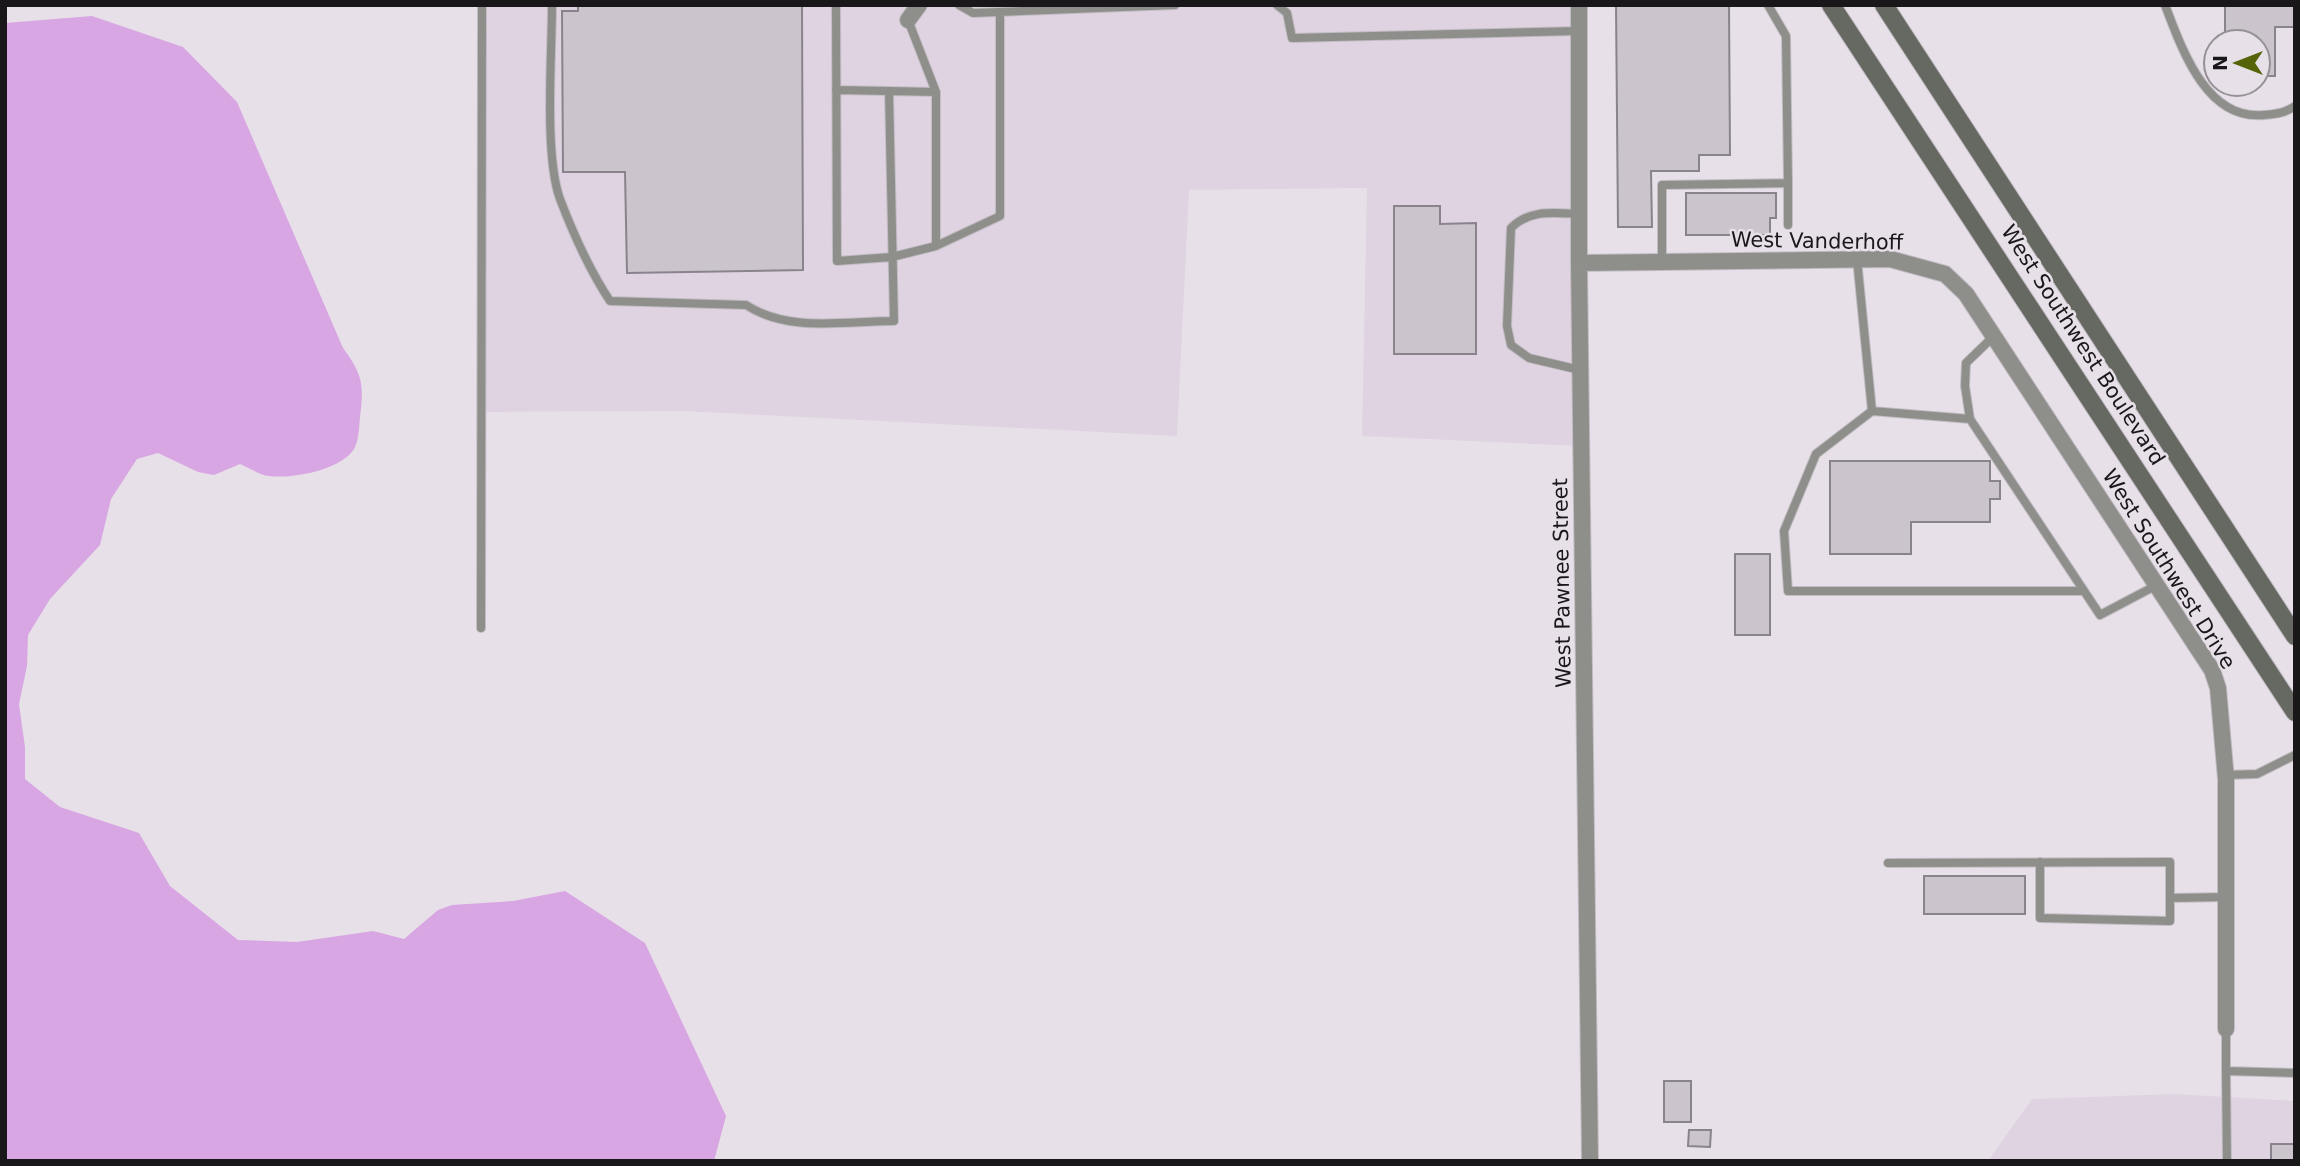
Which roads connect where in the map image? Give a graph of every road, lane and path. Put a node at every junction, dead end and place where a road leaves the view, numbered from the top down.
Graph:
1 (482, 5) edge
2 (552, 5) edge
3 (836, 5) edge
4 (919, 5) edge
5 (960, 5) edge
6 (1175, 5) edge
7 (1277, 5) edge
8 (1579, 5) edge
9 (1768, 5) edge
10 (1831, 5) edge
11 (1884, 5) edge
12 (2165, 5) edge
13 (1021, 9) edge
14 (1000, 13) junction
15 (908, 20) joint
16 (1579, 31) junction
17 (836, 90) junction
18 (890, 91) junction
19 (936, 92) junction
20 (2295, 106) edge
21 (1788, 183) junction
22 (1579, 214) junction
23 (1788, 225) dead end
24 (936, 246) junction
25 (892, 257) junction
26 (1857, 259) junction
27 (1662, 262) junction
28 (1579, 263) junction
29 (1995, 335) junction
30 (1580, 370) junction
31 (2034, 395) joint
32 (1872, 411) junction
33 (1970, 419) junction
34 (2157, 584) junction
35 (2084, 591) junction
36 (481, 628) dead end
37 (2295, 636) edge
38 (2295, 712) edge
39 (2295, 755) edge
40 (2225, 777) junction
41 (2040, 862) junction
42 (1888, 863) dead end
43 (2227, 897) junction
44 (2170, 898) junction
45 (2226, 1029) joint
46 (2226, 1071) junction
47 (2295, 1073) edge
48 (1590, 1161) edge
49 (2227, 1161) edge

1 - 36 lane
2 - 25 lane
3 - 17 lane
4 - 15 street
5 - 14 lane
6 - 13 lane
7 - 16 lane
8 - 16 street, West Pawnee Street
9 - 21 lane
10 - 38 main road, West Southwest Boulevard
11 - 37 main road, West Southwest Boulevard
12 - 20 lane
13 - 14 lane
14 - 24 lane
15 - 19 lane
16 - 22 street, West Pawnee Street
17 - 18 lane
17 - 25 lane
18 - 19 lane
18 - 25 lane
19 - 24 lane
21 - 23 lane
21 - 27 lane
22 - 28 street, West Pawnee Street
22 - 30 lane
24 - 25 lane
26 - 27 street, West Vanderhoff
26 - 29 street, West Vanderhoff
26 - 32 lane
27 - 28 street, West Vanderhoff
28 - 30 street, West Pawnee Street
29 - 31 street, West Vanderhoff
29 - 33 lane
30 - 48 street, West Pawnee Street
31 - 34 street, West Southwest Drive
32 - 33 lane
32 - 35 lane
33 - 35 lane
34 - 35 lane
34 - 40 street, West Southwest Drive
39 - 40 lane
40 - 43 street, West Southwest Drive
41 - 42 lane
41 - 44 lane
41 - 44 lane
43 - 44 lane
43 - 45 street, West Southwest Drive
45 - 46 lane
46 - 47 lane
46 - 49 lane

